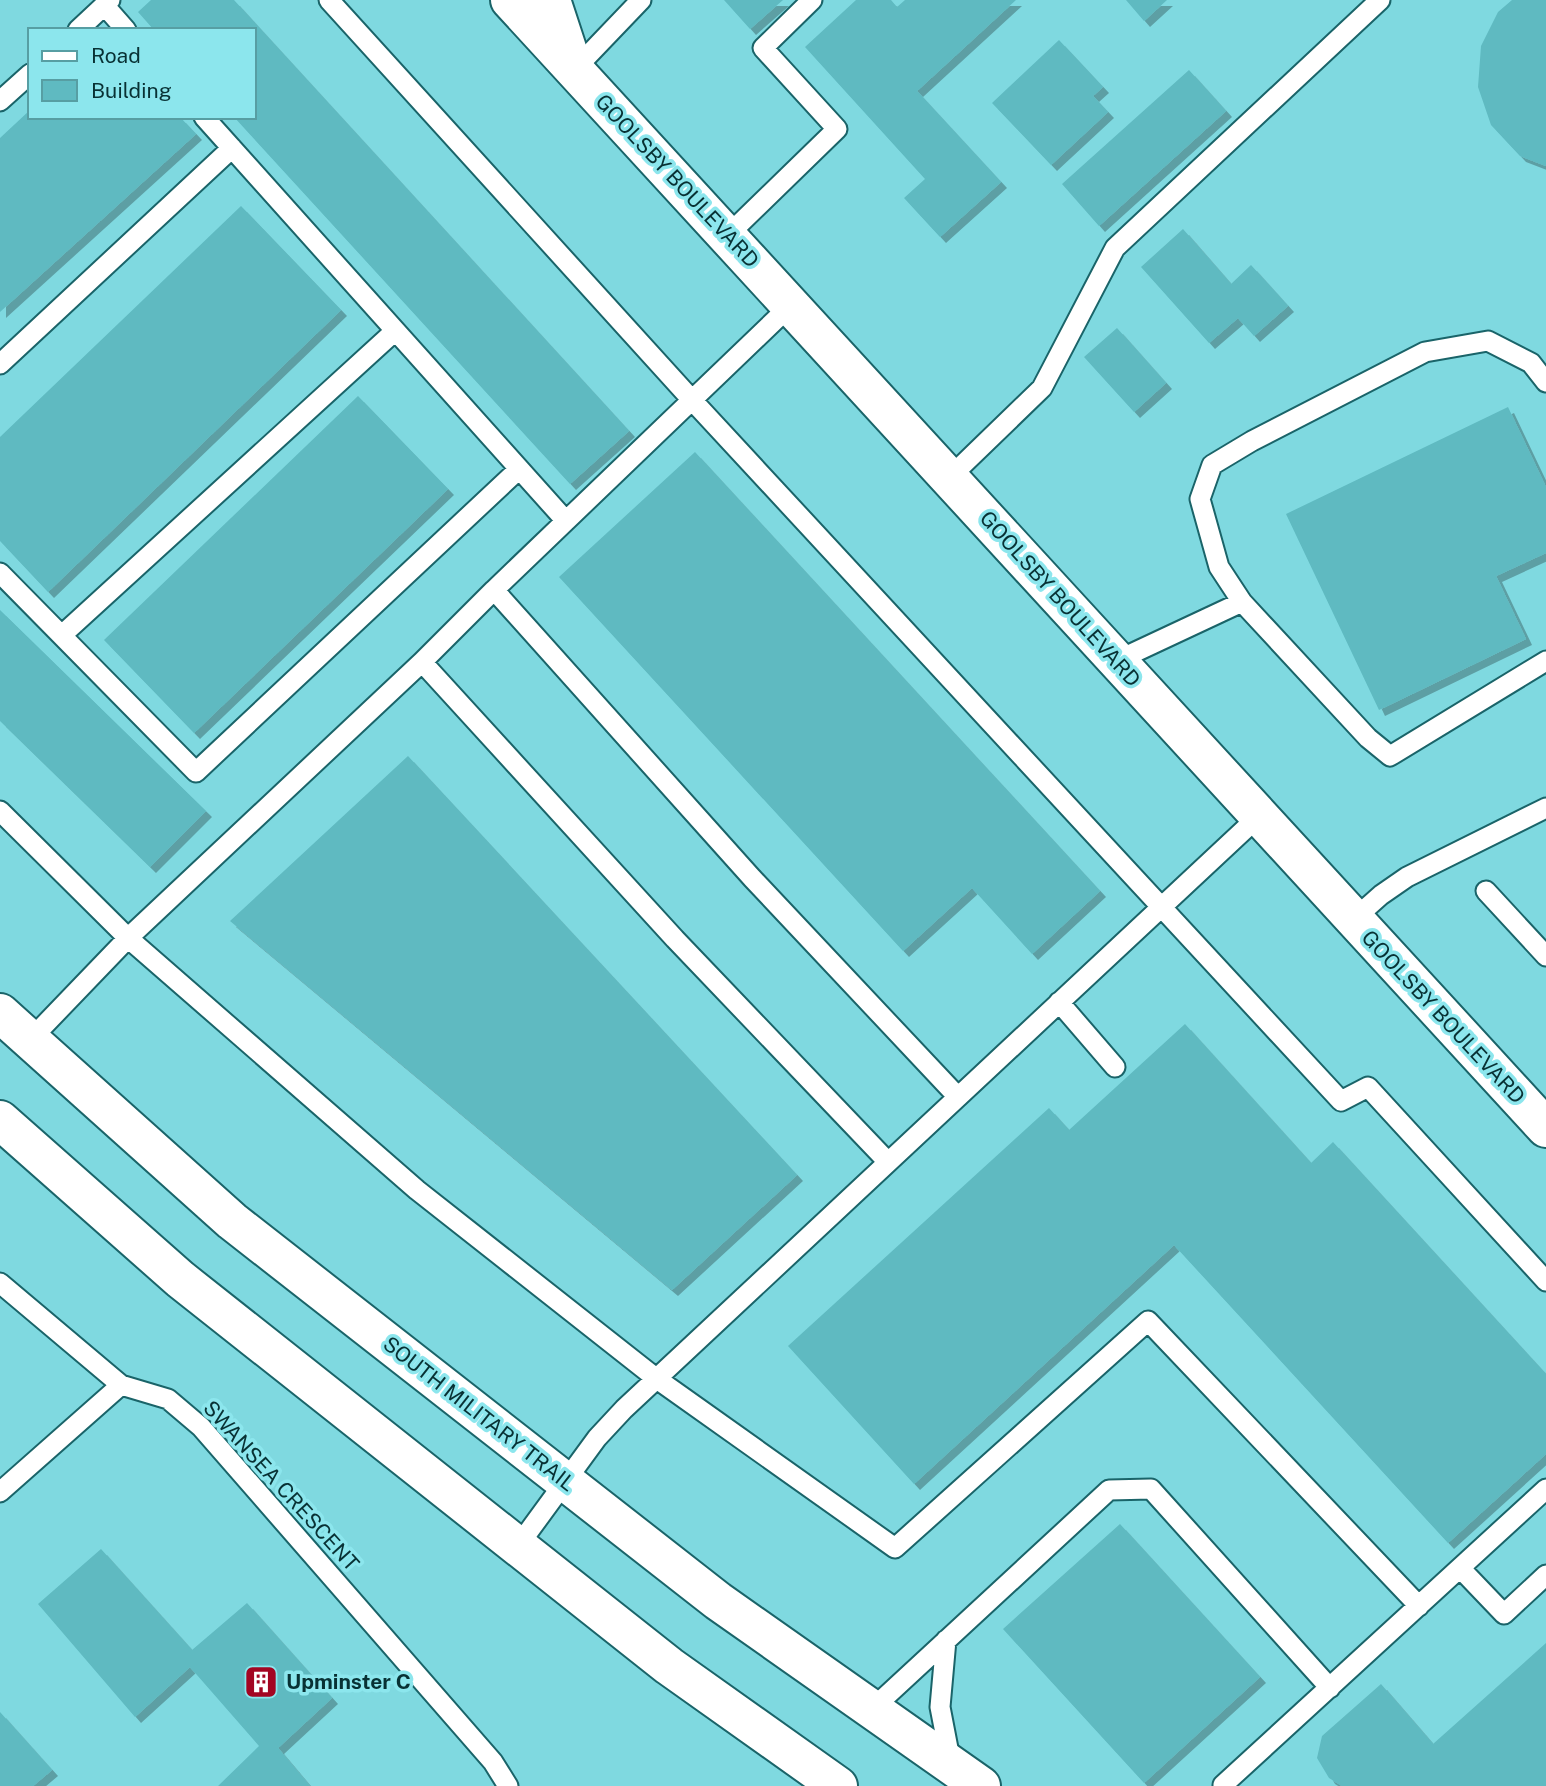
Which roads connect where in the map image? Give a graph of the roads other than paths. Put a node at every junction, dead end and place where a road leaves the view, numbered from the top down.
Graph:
1 (329, 0) edge
2 (510, 0) edge
3 (551, 0) edge
4 (641, 0) edge
5 (812, 0) edge
6 (1380, 0) edge
7 (107, 3) edge
8 (80, 28) edge
9 (125, 28) edge
10 (574, 70) junction
11 (28, 76) edge
12 (0, 102) edge
13 (206, 119) edge
14 (232, 148) junction
15 (728, 235) junction
16 (792, 304) junction
17 (395, 331) junction
18 (0, 364) edge
19 (1546, 382) edge
20 (692, 400) junction
21 (519, 469) junction
22 (950, 477) junction
23 (566, 521) junction
24 (0, 573) edge
25 (494, 590) junction
26 (1242, 602) junction
27 (62, 635) junction
28 (1116, 661) junction
29 (1546, 661) edge
30 (422, 662) junction
31 (1546, 808) edge
32 (0, 811) edge
33 (1259, 816) junction
34 (1486, 891) dead end
35 (1160, 907) junction
36 (1354, 919) junction
37 (128, 938) junction
38 (1546, 956) edge
39 (1059, 1002) junction
40 (0, 1013) edge
41 (30, 1040) junction
42 (1115, 1067) dead end
43 (958, 1097) junction
44 (0, 1120) edge
45 (1546, 1128) edge
46 (888, 1162) junction
47 (1546, 1281) edge
48 (0, 1283) edge
49 (657, 1379) junction
50 (121, 1385) junction
51 (565, 1482) junction
52 (1546, 1489) edge
53 (0, 1492) edge
54 (518, 1546) junction
55 (1460, 1568) junction
56 (1546, 1575) edge
57 (1419, 1606) junction
58 (946, 1640) junction
59 (1330, 1688) junction
60 (871, 1710) junction
61 (966, 1776) edge
62 (508, 1786) edge
63 (838, 1786) edge
64 (1224, 1786) edge

1 - 20 lane
2 - 10 street, GOOLSBY BOULEVARD
3 - 10 street, GOOLSBY BOULEVARD
4 - 10 lane
5 - 15 lane
6 - 22 lane
7 - 8 lane
7 - 9 lane
10 - 15 street, GOOLSBY BOULEVARD
11 - 12 lane
13 - 14 lane
14 - 17 lane
14 - 18 lane
15 - 16 street, GOOLSBY BOULEVARD
16 - 20 lane
16 - 22 street, GOOLSBY BOULEVARD
17 - 21 lane
17 - 27 lane
19 - 26 lane
20 - 23 lane
20 - 35 lane
21 - 23 lane
21 - 27 lane
22 - 28 street, GOOLSBY BOULEVARD
23 - 25 lane
24 - 27 lane
25 - 30 lane
25 - 43 lane
26 - 28 lane
26 - 29 lane
28 - 33 street, GOOLSBY BOULEVARD
30 - 37 lane
30 - 46 lane
31 - 36 lane
32 - 37 lane
33 - 35 lane
33 - 36 street, GOOLSBY BOULEVARD
34 - 38 lane
35 - 39 lane
35 - 47 lane
36 - 45 street, GOOLSBY BOULEVARD
37 - 41 lane
37 - 49 lane
39 - 42 lane
39 - 43 lane
40 - 41 street, SOUTH MILITARY TRAIL
41 - 51 street, SOUTH MILITARY TRAIL
43 - 46 lane
44 - 54 street
46 - 49 lane
48 - 50 lane, SWANSEA CRESCENT
49 - 51 lane
49 - 57 lane
50 - 53 lane
50 - 62 lane, SWANSEA CRESCENT
51 - 54 lane
51 - 60 street, SOUTH MILITARY TRAIL
52 - 55 lane
54 - 63 street
55 - 56 lane
55 - 57 lane
57 - 59 lane
58 - 59 lane
58 - 60 lane
58 - 61 lane
59 - 64 lane
60 - 61 street, SOUTH MILITARY TRAIL

